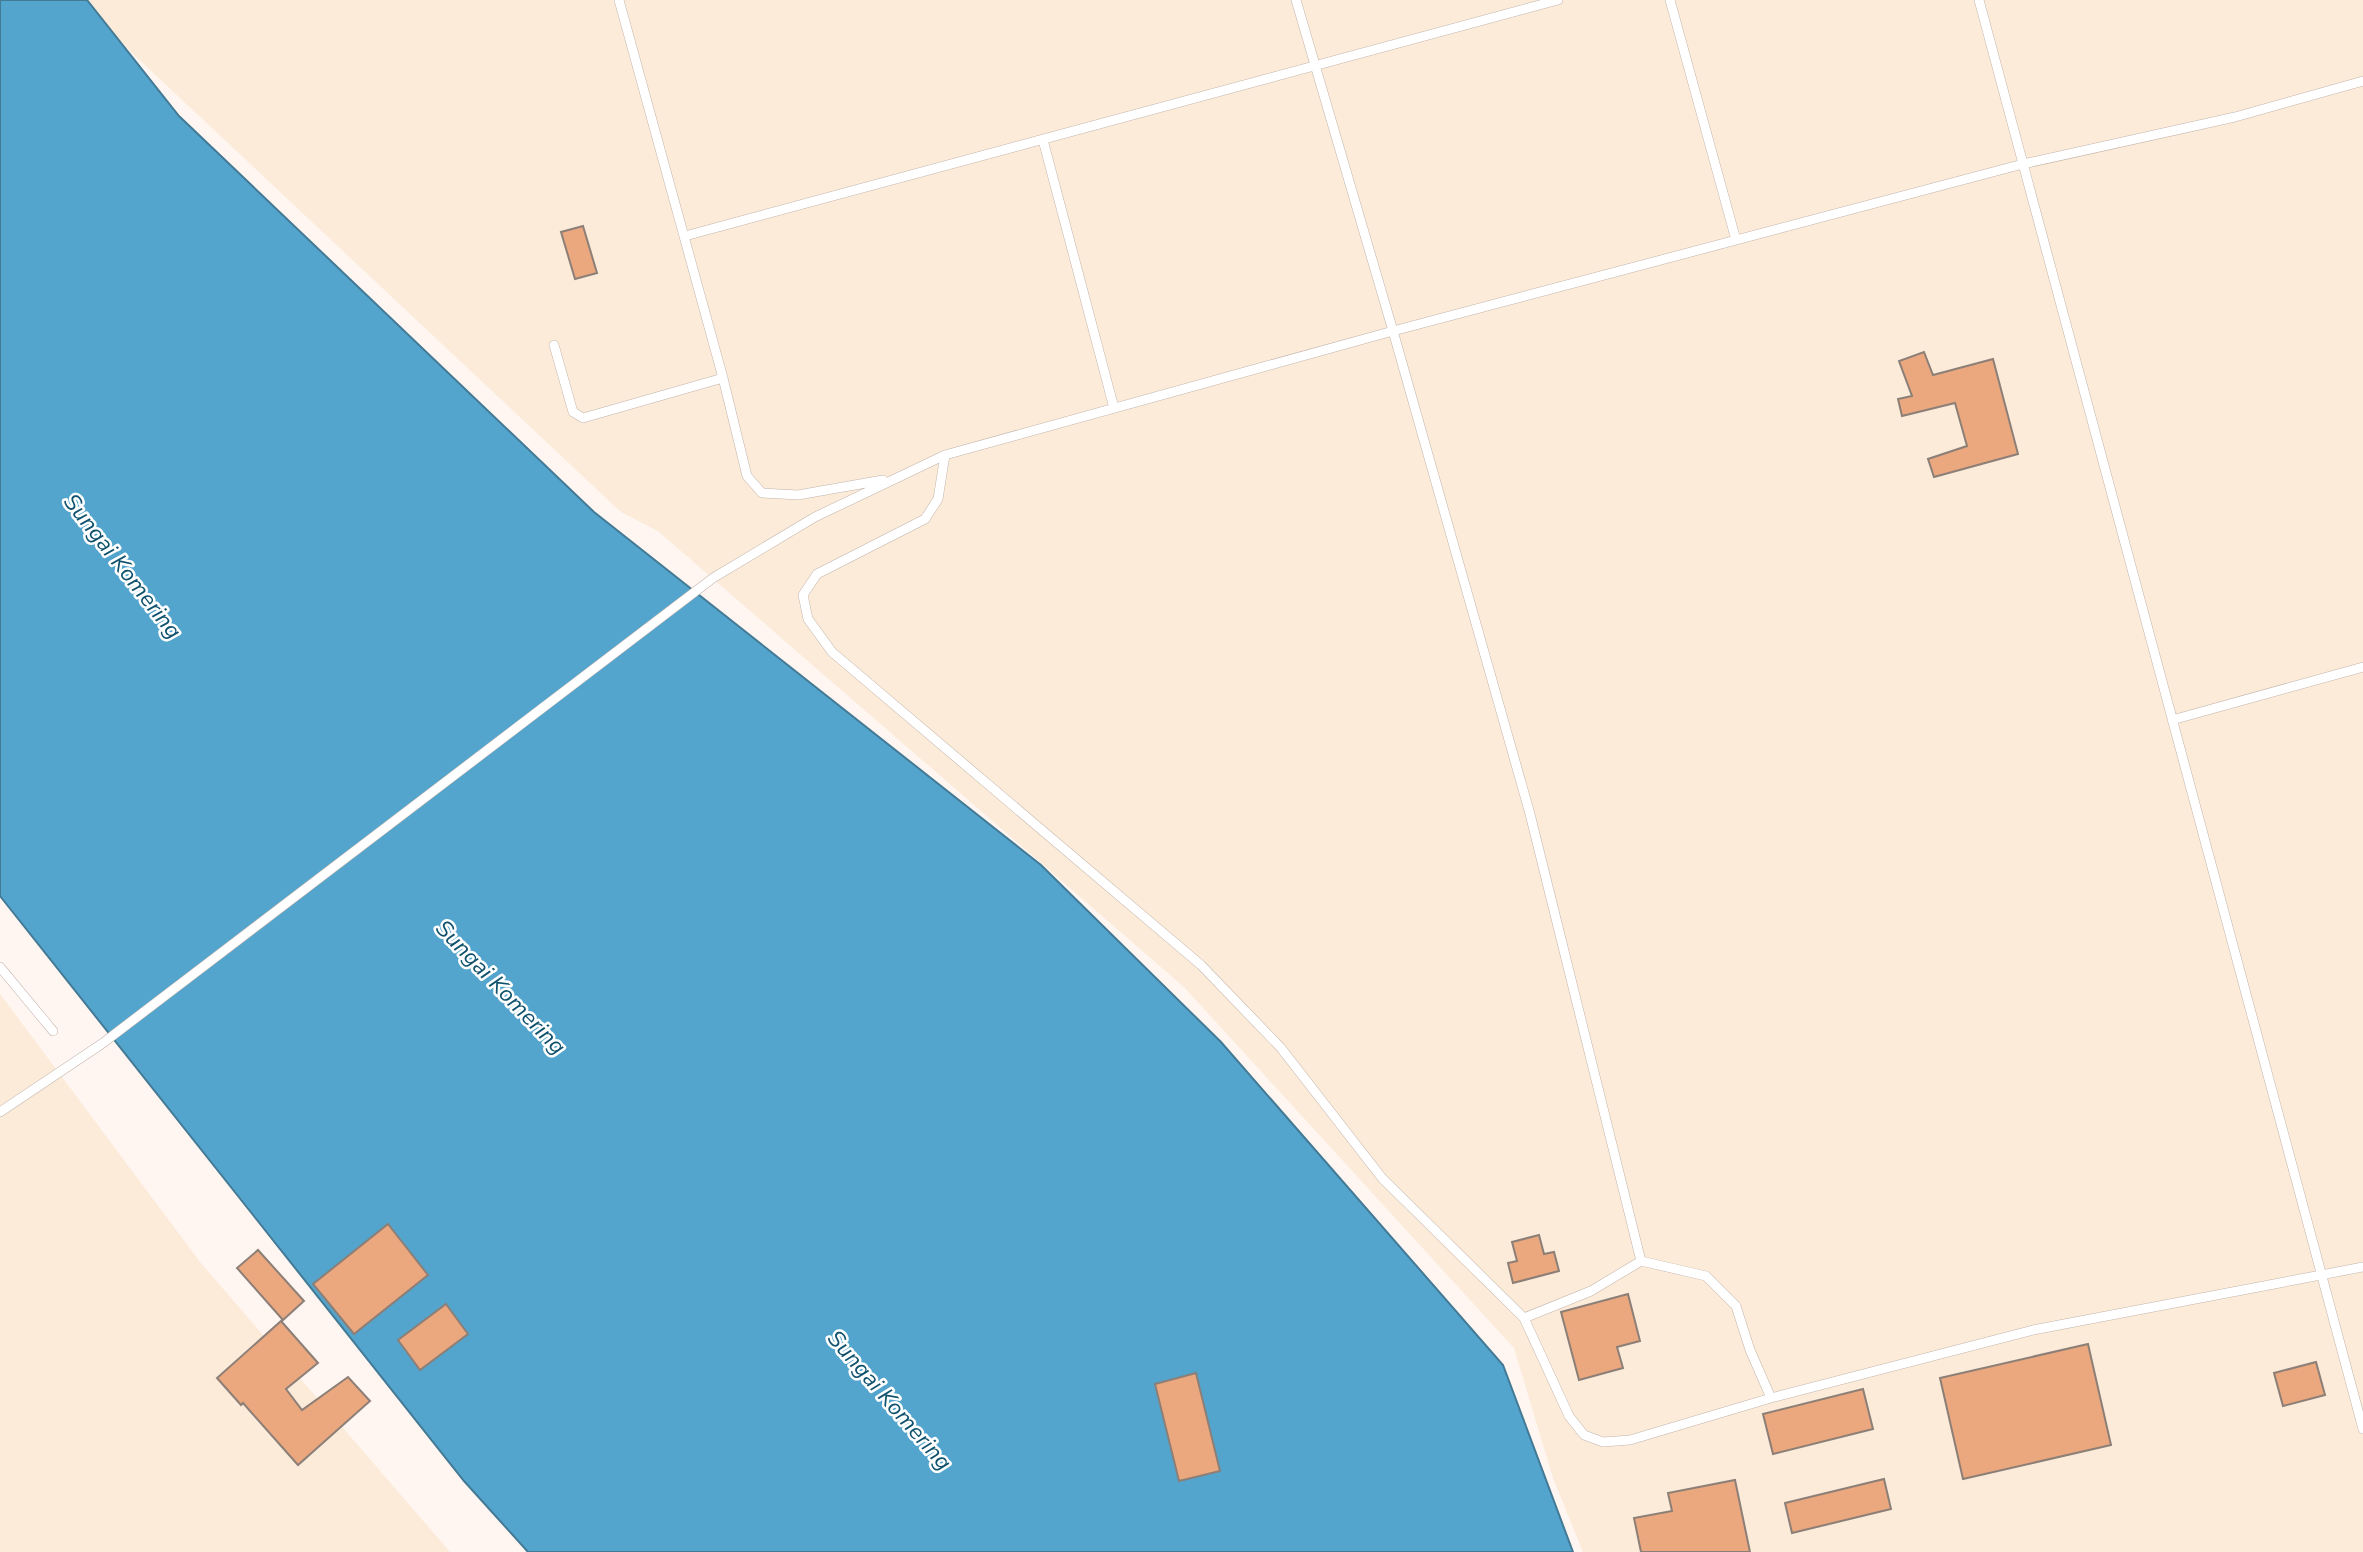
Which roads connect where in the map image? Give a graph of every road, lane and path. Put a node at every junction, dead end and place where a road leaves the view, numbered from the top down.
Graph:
1 (620, 0) edge
2 (1296, 0) edge
3 (1558, 0) edge
4 (1670, 0) edge
5 (1979, 0) edge
6 (1314, 66) junction
7 (2363, 81) edge
8 (1043, 140) junction
9 (2022, 164) junction
10 (685, 236) junction
11 (1736, 240) junction
12 (1393, 331) junction
13 (554, 345) dead end
14 (723, 378) junction
15 (1114, 408) junction
16 (945, 455) junction
17 (895, 478) junction
18 (2363, 667) edge
19 (2172, 720) junction
20 (0, 967) edge
21 (53, 1031) dead end
22 (0, 1112) edge
23 (1641, 1261) junction
24 (2363, 1267) edge
25 (2322, 1275) junction
26 (1524, 1318) junction
27 (1771, 1398) junction
28 (2363, 1429) edge

1 - 10 lane
2 - 6 lane
3 - 6 lane
4 - 11 lane
5 - 9 lane
6 - 8 lane
6 - 12 lane
7 - 9 lane
8 - 10 lane
8 - 15 lane
9 - 11 lane
9 - 19 lane
10 - 14 lane
11 - 12 lane
12 - 15 lane
12 - 23 lane
13 - 14 lane
14 - 17 lane
15 - 16 lane
16 - 17 lane
16 - 26 lane
17 - 22 lane
18 - 19 lane
19 - 25 lane
20 - 21 lane
23 - 26 lane
23 - 27 lane
24 - 25 lane
25 - 27 lane
25 - 28 lane
26 - 27 lane

